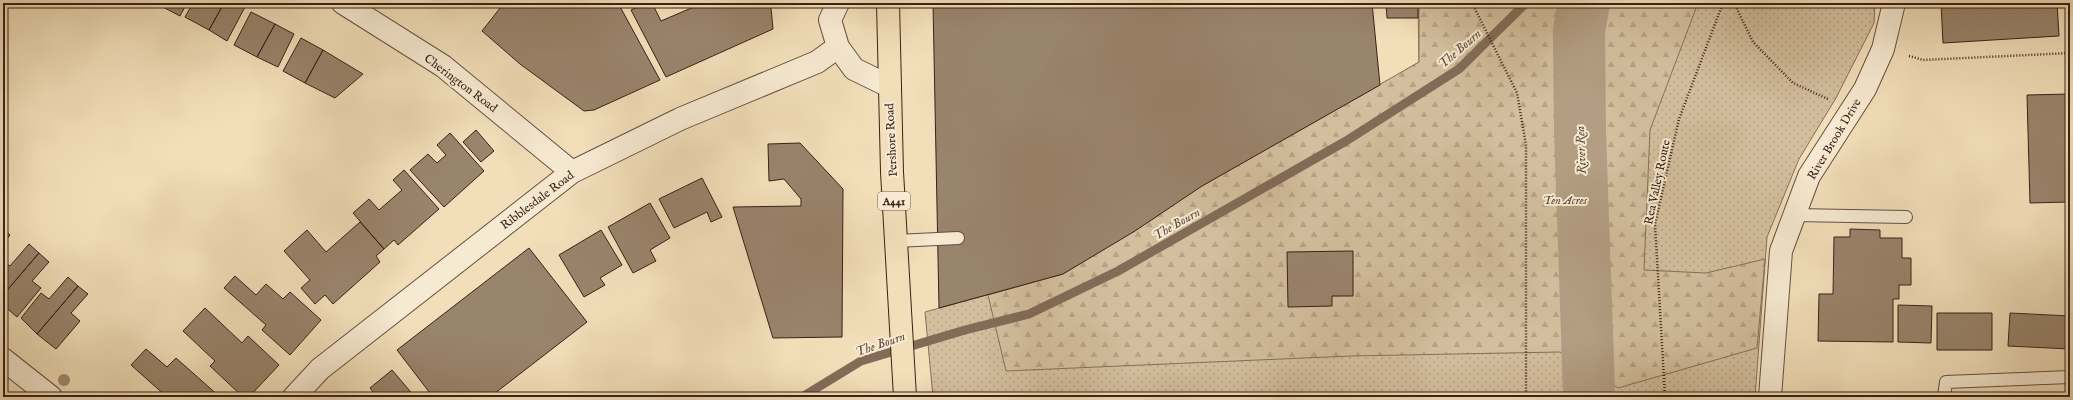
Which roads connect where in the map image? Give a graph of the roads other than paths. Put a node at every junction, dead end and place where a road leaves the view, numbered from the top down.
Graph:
1 (343, 3) edge
2 (888, 3) edge
3 (1894, 3) edge
4 (830, 9) edge
5 (838, 47) junction
6 (817, 62) junction
7 (854, 69) junction
8 (889, 86) junction
9 (572, 172) junction
10 (1795, 215) junction
11 (1906, 217) dead end
12 (958, 238) dead end
13 (896, 241) junction
14 (3, 359) edge
15 (2070, 377) edge
16 (51, 397) edge
17 (294, 397) edge
18 (905, 397) edge
19 (1770, 397) edge
20 (1944, 397) edge

1 - 9 street, Cherington Road
2 - 8 main road, Pershore Road / A441
3 - 10 street, River Brook Drive
4 - 5 street
5 - 6 street, Ribblesdale Road
5 - 7 street
6 - 7 street
6 - 9 street, Ribblesdale Road
7 - 8 street
8 - 13 main road, Pershore Road / A441
9 - 17 street, Ribblesdale Road
10 - 11 lane
10 - 19 street, River Brook Drive
12 - 13 lane
13 - 18 main road, Pershore Road / A441
14 - 16 street
15 - 20 lane

